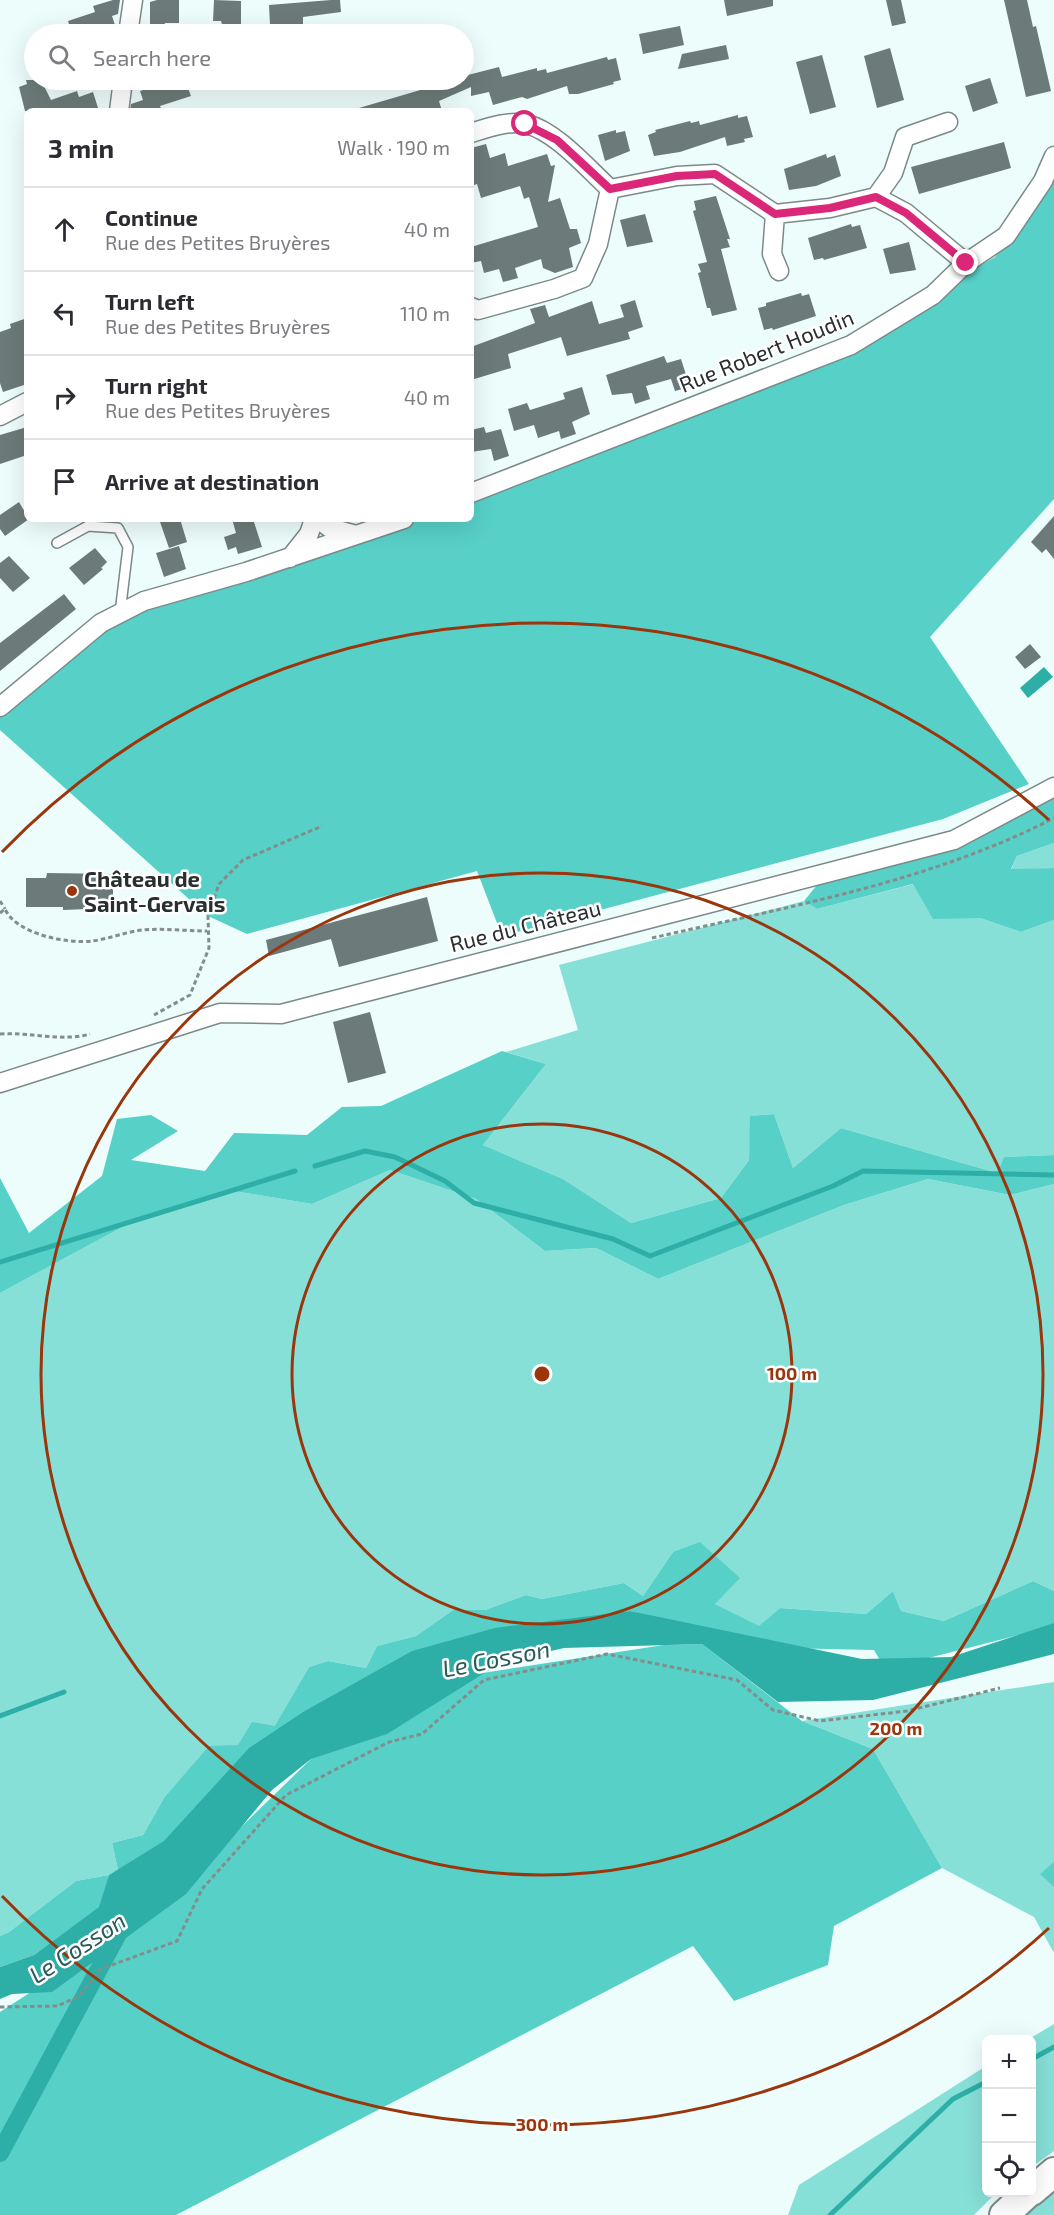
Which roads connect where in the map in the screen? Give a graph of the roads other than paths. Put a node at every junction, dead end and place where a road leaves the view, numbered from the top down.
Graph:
1 (133, 0) edge
2 (129, 24) edge
3 (122, 90) edge
4 (119, 108) edge
5 (948, 122) dead end
6 (474, 132) edge
7 (1054, 156) edge
8 (610, 189) junction
9 (876, 197) junction
10 (775, 214) junction
11 (966, 263) junction
12 (779, 271) dead end
13 (474, 308) edge
14 (24, 404) edge
15 (0, 416) edge
16 (474, 492) edge
17 (315, 522) edge
18 (321, 522) edge
19 (395, 522) edge
20 (356, 535) junction
21 (57, 543) dead end
22 (290, 558) junction
23 (120, 614) junction
24 (0, 707) edge
25 (1054, 787) edge
26 (0, 1083) edge
27 (1054, 2172) edge
28 (1036, 2187) edge
29 (1024, 2197) edge
30 (1004, 2215) edge

1 - 2 street
3 - 4 street
5 - 9 street
6 - 8 street
7 - 11 street, Rue Robert Houdin
8 - 10 street
8 - 13 street
9 - 10 street
9 - 11 street
10 - 12 street
11 - 16 street, Rue Robert Houdin
14 - 15 street
17 - 22 street
18 - 20 street
19 - 20 street
20 - 22 street
21 - 23 lane
22 - 23 street
23 - 24 street
25 - 26 street, Rue du Château
27 - 28 main road
29 - 30 main road

